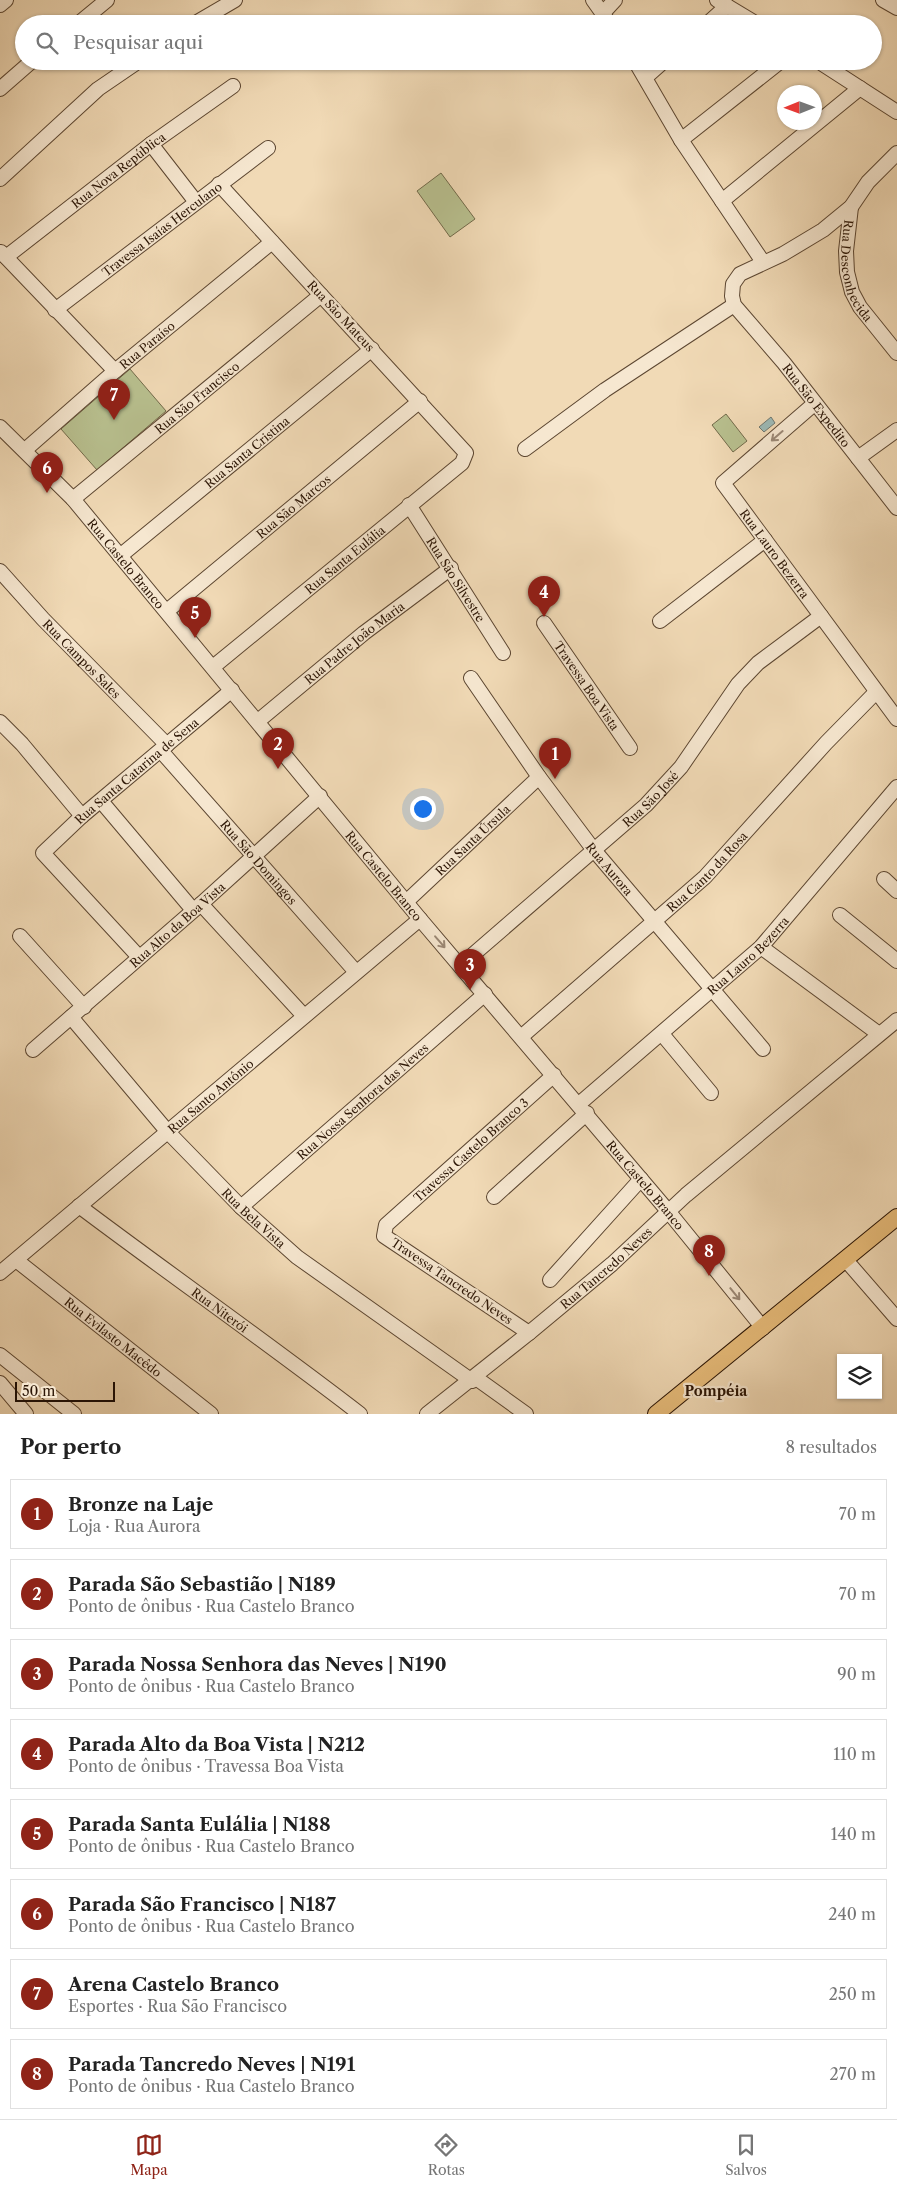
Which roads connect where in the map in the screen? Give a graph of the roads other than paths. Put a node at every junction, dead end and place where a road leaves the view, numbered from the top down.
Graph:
1 (6, 0) edge
2 (107, 0) edge
3 (235, 0) edge
4 (593, 0) edge
5 (615, 0) edge
6 (883, 0) edge
7 (722, 3) edge
8 (0, 6) edge
9 (897, 8) edge
10 (89, 15) edge
11 (209, 15) edge
12 (604, 15) edge
13 (608, 15) edge
14 (713, 15) edge
15 (742, 15) edge
16 (22, 70) edge
17 (126, 70) edge
18 (641, 70) edge
19 (654, 70) edge
20 (769, 70) edge
21 (832, 70) edge
22 (646, 78) junction
23 (233, 86) dead end
24 (860, 88) junction
25 (0, 89) edge
26 (897, 112) edge
27 (681, 140) junction
28 (151, 144) junction
29 (268, 148) dead end
30 (897, 153) edge
31 (0, 179) edge
32 (219, 184) junction
33 (722, 200) junction
34 (196, 202) junction
35 (852, 207) junction
36 (272, 242) junction
37 (3, 254) edge
38 (763, 262) junction
39 (321, 295) junction
40 (734, 305) junction
41 (56, 310) junction
42 (372, 349) junction
43 (897, 353) edge
44 (115, 371) junction
45 (420, 400) junction
46 (814, 404) junction
47 (0, 427) edge
48 (897, 430) edge
49 (463, 448) joint
50 (25, 450) junction
51 (525, 450) dead end
52 (858, 458) junction
53 (73, 499) junction
54 (409, 504) junction
55 (897, 508) edge
56 (765, 540) junction
57 (120, 556) junction
58 (452, 568) junction
59 (0, 571) edge
60 (167, 611) junction
61 (821, 616) junction
62 (660, 621) dead end
63 (544, 624) dead end
64 (503, 653) dead end
65 (213, 667) junction
66 (471, 678) dead end
67 (232, 690) junction
68 (876, 692) junction
69 (897, 719) edge
70 (258, 721) junction
71 (0, 722) edge
72 (164, 748) junction
73 (630, 748) dead end
74 (539, 777) junction
75 (897, 787) edge
76 (320, 796) junction
77 (101, 801) junction
78 (82, 816) junction
79 (593, 850) junction
80 (252, 856) junction
81 (884, 879) dead end
82 (897, 891) edge
83 (406, 902) junction
84 (197, 907) junction
85 (840, 916) dead end
86 (420, 919) junction
87 (654, 922) junction
88 (20, 936) dead end
89 (760, 948) junction
90 (139, 957) junction
91 (897, 961) edge
92 (461, 965) junction
93 (356, 972) junction
94 (712, 991) junction
95 (485, 994) junction
96 (84, 1006) junction
97 (304, 1016) junction
98 (71, 1017) junction
99 (897, 1020) edge
100 (662, 1034) junction
101 (879, 1034) junction
102 (521, 1037) junction
103 (33, 1050) dead end
104 (763, 1050) dead end
105 (554, 1075) junction
106 (711, 1093) dead end
107 (583, 1109) junction
108 (168, 1131) junction
109 (642, 1179) junction
110 (494, 1197) dead end
111 (79, 1206) junction
112 (241, 1207) junction
113 (668, 1211) junction
114 (897, 1217) edge
115 (386, 1225) joint
116 (845, 1259) junction
117 (16, 1260) junction
118 (0, 1273) edge
119 (550, 1280) dead end
120 (897, 1319) edge
121 (763, 1328) junction
122 (530, 1333) junction
123 (0, 1355) edge
124 (474, 1379) junction
125 (0, 1383) edge
126 (26, 1414) edge
127 (74, 1414) edge
128 (211, 1414) edge
129 (360, 1414) edge
130 (427, 1414) edge
131 (526, 1414) edge
132 (656, 1414) edge

1 - 8 street
2 - 10 street
3 - 11 street
4 - 12 street
5 - 13 street
6 - 9 street
7 - 14 street
7 - 15 street
16 - 25 street
17 - 31 street
18 - 22 street
19 - 22 street
20 - 27 street
21 - 24 street
22 - 27 street
23 - 28 street, Rua Nova República
24 - 26 street
24 - 33 street
27 - 33 street
28 - 34 street
28 - 37 street, Rua Nova República
29 - 32 street, Travessa Isaías Herculano
30 - 35 street
32 - 34 street, Travessa Isaías Herculano
32 - 36 street, Rua São Mateus
33 - 38 street
34 - 41 street, Travessa Isaías Herculano
35 - 38 street
35 - 43 street, Rua Desconhecida
36 - 39 street, Rua São Mateus
36 - 44 street, Rua Paraíso
37 - 41 street
38 - 40 street
39 - 42 street, Rua São Mateus
39 - 53 street, Rua São Francisco
40 - 46 street, Rua São Expedito
40 - 51 street
41 - 44 street
42 - 45 street, Rua São Mateus
42 - 57 street, Rua Santa Cristina
44 - 50 street, Rua Paraíso
45 - 49 street, Rua São Mateus
45 - 60 street, Rua São Marcos
46 - 52 street, Rua São Expedito
46 -> 56 street, Rua Lauro Bezerra
47 - 50 street, Rua Castelo Branco
48 - 52 street
49 - 54 street, Rua Santa Eulália
50 - 53 street, Rua Castelo Branco
52 - 55 street, Rua São Expedito
53 - 57 street, Rua Castelo Branco
54 - 58 street, Rua São Silvestre
54 - 65 street, Rua Santa Eulália
56 - 61 street, Rua Lauro Bezerra
56 - 62 street
57 - 60 street, Rua Castelo Branco
58 - 64 street, Rua São Silvestre
58 - 70 street, Rua Padre João Maria
59 - 72 street, Rua Campos Sales
60 - 65 street, Rua Castelo Branco
61 - 68 street, Rua Lauro Bezerra
61 - 79 street, Rua São José
63 - 73 street, Travessa Boa Vista
65 - 67 street, Rua Castelo Branco
66 - 74 street, Rua Aurora
67 - 70 street, Rua Castelo Branco
67 - 72 street, Rua Santa Catarina de Sena
68 - 69 street, Rua Lauro Bezerra
68 - 87 street, Rua Canto da Rosa
70 - 76 street, Rua Castelo Branco
71 - 78 street
72 - 77 street, Rua Santa Catarina de Sena
72 - 80 street, Rua São Domingos
74 - 79 street, Rua Aurora
74 - 83 street, Rua Santa Úrsula
75 - 89 street, Rua Lauro Bezerra
76 - 80 street, Rua Alto da Boa Vista
76 - 83 street, Rua Castelo Branco
77 - 78 street, Rua Santa Catarina de Sena
77 - 84 street
78 - 90 street, Rua Santa Catarina de Sena
79 - 87 street, Rua Aurora
79 - 92 street, Rua São José
80 - 84 street, Rua Alto da Boa Vista
80 - 93 street, Rua São Domingos
81 - 82 street
83 - 86 street, Rua Castelo Branco
84 - 90 street, Rua Alto da Boa Vista
84 - 97 street
85 - 91 street
86 -> 92 street, Rua Castelo Branco
86 - 93 street, Rua Santo Antônio
87 - 94 street, Rua Aurora
87 - 102 street, Rua Canto da Rosa
88 - 96 street
89 - 94 street, Rua Lauro Bezerra
89 - 101 street
90 - 96 street, Rua Alto da Boa Vista
92 - 95 street, Rua Castelo Branco
93 - 97 street, Rua Santo Antônio
94 - 100 street, Rua Lauro Bezerra
94 - 104 street, Rua Aurora
95 - 102 street, Rua Castelo Branco
95 - 112 street, Rua Nossa Senhora das Neves
96 - 98 street, Rua Alto da Boa Vista
97 - 108 street, Rua Santo Antônio
98 - 103 street, Rua Alto da Boa Vista
98 - 108 street, Rua Bela Vista
99 - 101 street, Rua Tancredo Neves
100 - 106 street
100 - 107 street, Rua Lauro Bezerra
101 - 113 street, Rua Tancredo Neves
102 - 105 street, Rua Castelo Branco
105 - 107 street, Rua Castelo Branco
105 - 115 street, Travessa Castelo Branco 3
107 - 109 street, Rua Castelo Branco
107 - 110 street, Rua Lauro Bezerra
108 - 111 street, Rua Santo Antônio
108 - 112 street, Rua Bela Vista
109 - 113 street, Rua Castelo Branco
109 - 119 street
111 - 117 street, Rua Santo Antônio
111 - 129 street, Rua Niterói
112 - 124 street, Rua Bela Vista
113 -> 121 street, Rua Castelo Branco
113 - 122 street, Rua Tancredo Neves
114 - 116 main road
115 - 122 street, Travessa Tancredo Neves
116 - 120 street
116 - 121 main road
117 - 118 street, Rua Santo Antônio
117 - 128 street, Rua Evilasto Macêdo
121 - 132 main road
122 - 124 street, Rua Tancredo Neves
123 - 127 street
124 - 130 street, Rua Tancredo Neves
124 - 131 street, Rua Bela Vista
125 - 126 street

